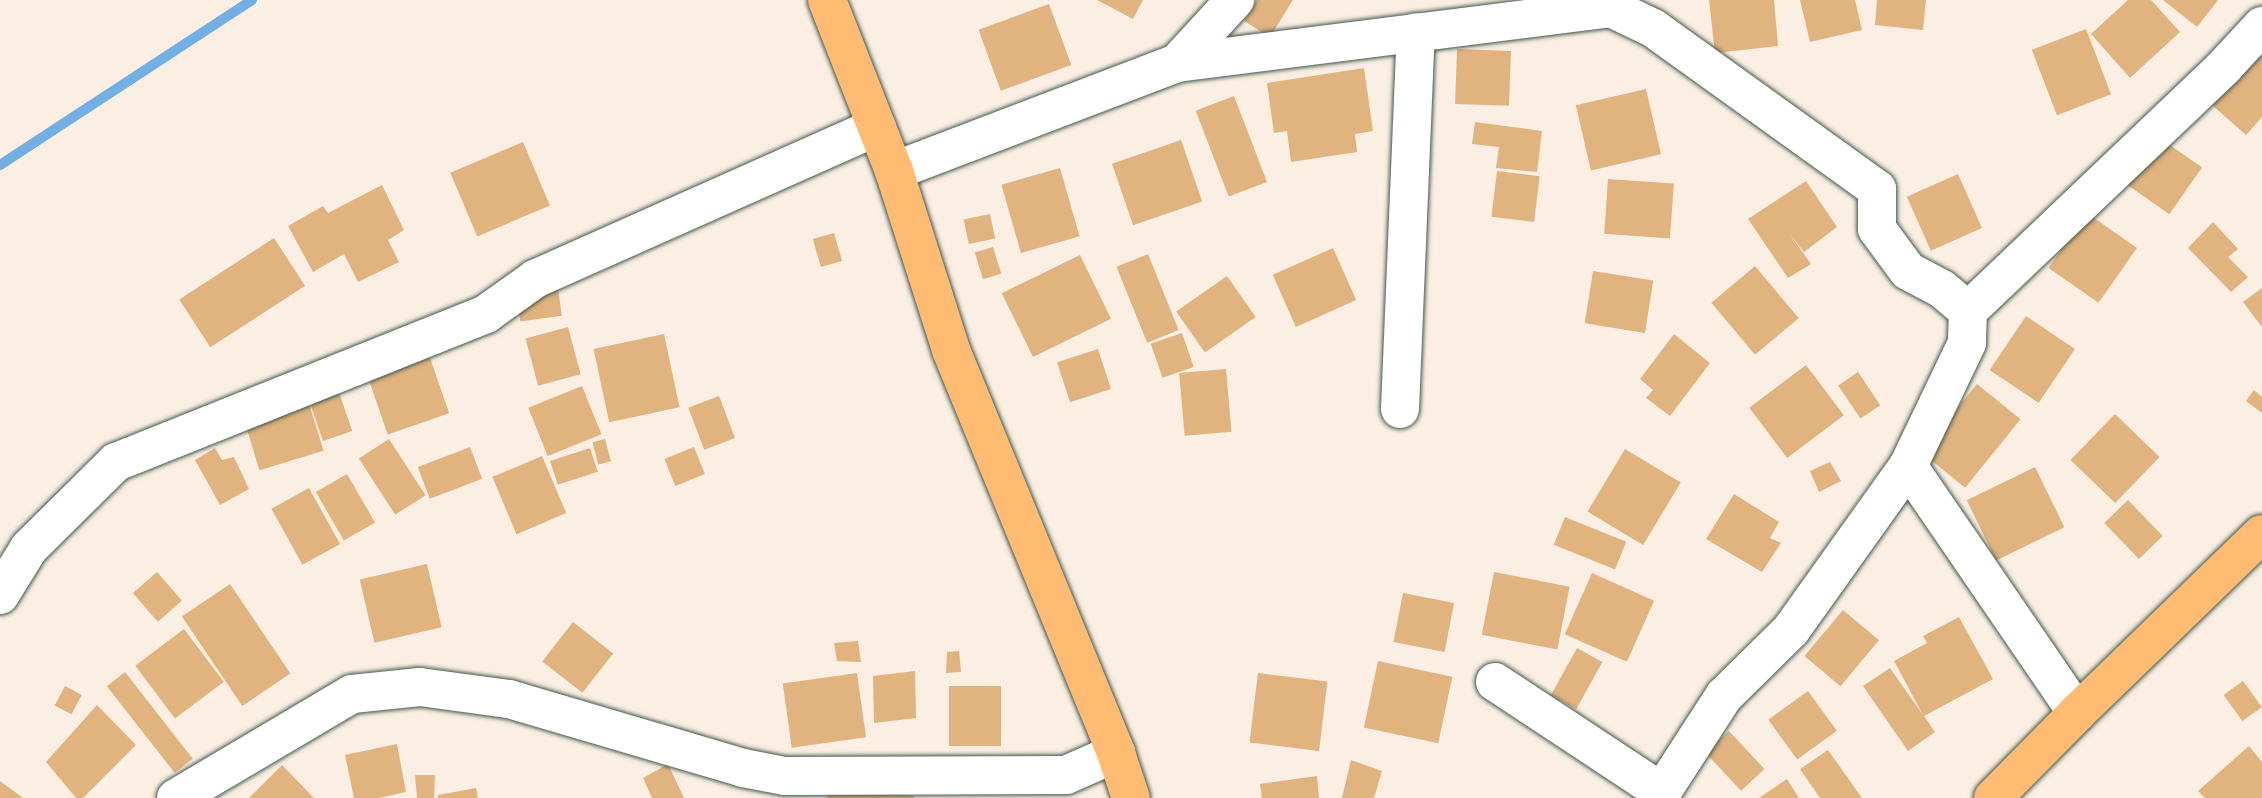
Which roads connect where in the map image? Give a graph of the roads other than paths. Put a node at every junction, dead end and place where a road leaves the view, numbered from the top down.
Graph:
1 (827, 0) edge
2 (1235, 0) edge
3 (1616, 3) edge
4 (2262, 26) edge
5 (1416, 32) junction
6 (1177, 63) junction
7 (877, 127) junction
8 (894, 171) junction
9 (1968, 311) junction
10 (1400, 409) dead end
11 (1908, 466) junction
12 (2262, 534) edge
13 (0, 595) edge
14 (1495, 682) dead end
15 (2077, 713) junction
16 (1116, 753) junction
17 (1660, 795) edge
18 (176, 798) edge
19 (1131, 798) edge
20 (1993, 798) edge

1 - 7 main road
2 - 6 street
3 - 5 street
3 - 9 street
4 - 9 street
5 - 6 street
5 - 10 street
6 - 8 street
7 - 8 main road
7 - 13 street
8 - 16 main road
9 - 11 street
11 - 15 street
11 - 17 street
12 - 15 main road
14 - 17 street
15 - 20 main road
16 - 18 street
16 - 19 main road

